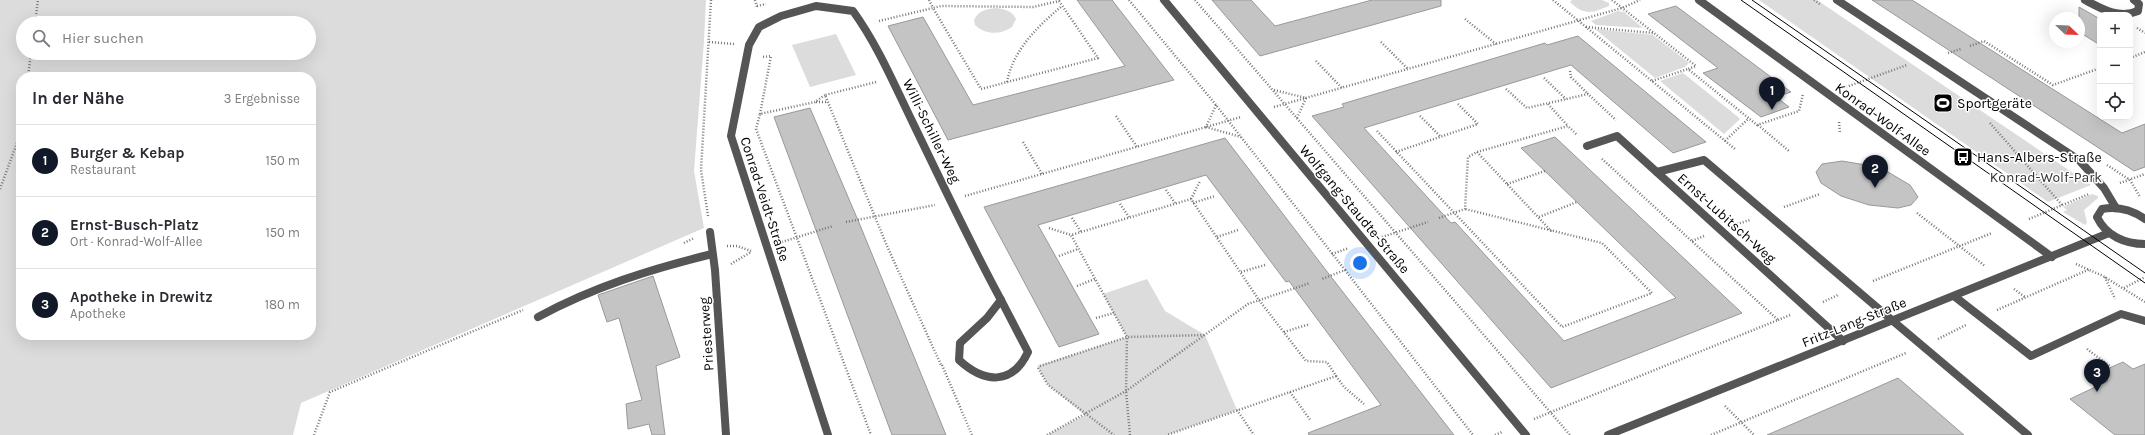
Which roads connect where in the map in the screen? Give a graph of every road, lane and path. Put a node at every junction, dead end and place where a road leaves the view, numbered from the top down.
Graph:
1 (38, 0) edge
2 (711, 0) edge
3 (929, 0) edge
4 (1064, 0) edge
5 (1129, 0) edge
6 (1164, 0) edge
7 (1195, 0) edge
8 (1553, 0) edge
9 (1612, 0) edge
10 (1640, 0) edge
11 (1700, 0) edge
12 (1837, 0) edge
13 (2085, 0) edge
14 (2134, 0) edge
15 (1058, 1) edge
16 (816, 6) joint
17 (1062, 6) junction
18 (933, 8) junction
19 (1622, 8) junction
20 (36, 16) edge
21 (1465, 19) dead end
22 (1578, 20) junction
23 (863, 25) junction
24 (1586, 26) junction
25 (1653, 33) junction
26 (708, 42) junction
27 (1381, 42) dead end
28 (1496, 44) junction
29 (749, 46) junction
30 (1970, 46) dead end
31 (1961, 49) dead end
32 (2145, 52) edge
33 (2133, 57) edge
34 (746, 58) junction
35 (30, 60) edge
36 (1925, 60) junction
37 (1316, 61) dead end
38 (1408, 69) junction
39 (1688, 69) junction
40 (2097, 69) edge
41 (1570, 71) dead end
42 (29, 72) edge
43 (891, 78) junction
44 (1544, 78) dead end
45 (1652, 80) junction
46 (1007, 82) junction
47 (1342, 88) junction
48 (1506, 89) dead end
49 (1273, 90) junction
50 (1588, 94) dead end
51 (1803, 94) dead end
52 (825, 95) junction
53 (1830, 96) junction
54 (1306, 98) junction
55 (1575, 98) dead end
56 (1566, 99) junction
57 (815, 102) junction
58 (828, 102) junction
59 (1285, 104) junction
60 (1458, 104) dead end
61 (1548, 104) junction
62 (1216, 105) junction
63 (1257, 112) junction
64 (760, 114) junction
65 (1116, 116) dead end
66 (1420, 116) dead end
67 (1986, 117) dead end
68 (1297, 118) junction
69 (1749, 118) junction
70 (1229, 121) junction
71 (1757, 125) junction
72 (1568, 126) junction
73 (1206, 127) junction
74 (1376, 131) dead end
75 (1241, 137) junction
76 (1441, 137) junction
77 (1725, 141) junction
78 (1023, 142) dead end
79 (16, 146) edge
80 (1587, 146) junction
81 (1137, 147) junction
82 (1735, 149) dead end
83 (1788, 151) dead end
84 (1396, 152) junction
85 (1477, 152) junction
86 (1545, 172) dead end
87 (1657, 172) junction
88 (1042, 174) junction
89 (2145, 174) edge
90 (1200, 181) dead end
91 (1507, 184) junction
92 (2104, 188) junction
93 (0, 189) edge
94 (1166, 190) dead end
95 (1820, 194) dead end
96 (1215, 196) dead end
97 (1190, 199) junction
98 (950, 201) junction
99 (1577, 202) dead end
100 (1175, 203) junction
101 (1194, 203) junction
102 (1120, 204) dead end
103 (2062, 205) junction
104 (2116, 208) junction
105 (1465, 209) junction
106 (1918, 213) dead end
107 (1454, 214) junction
108 (1767, 214) junction
109 (875, 216) junction
110 (1129, 217) junction
111 (1538, 217) junction
112 (1072, 218) dead end
113 (1439, 218) dead end
114 (2145, 219) edge
115 (846, 222) dead end
116 (1428, 222) dead end
117 (2009, 227) junction
118 (1049, 228) dead end
119 (1238, 230) dead end
120 (710, 232) junction
121 (1081, 232) junction
122 (1552, 232) junction
123 (1396, 233) junction
124 (2109, 233) junction
125 (1071, 235) junction
126 (1216, 237) junction
127 (680, 244) dead end
128 (2145, 244) edge
129 (1960, 246) junction
130 (1078, 249) junction
131 (712, 250) junction
132 (752, 251) dead end
133 (1059, 256) dead end
134 (2052, 257) junction
135 (1265, 265) dead end
136 (2090, 269) junction
137 (1345, 270) junction
138 (1241, 272) junction
139 (2105, 277) junction
140 (2145, 277) edge
141 (2000, 278) junction
142 (1095, 279) junction
143 (1322, 279) dead end
144 (1310, 283) dead end
145 (1077, 286) dead end
146 (1855, 288) junction
147 (2124, 288) junction
148 (1954, 296) junction
149 (2025, 297) junction
150 (1001, 298) junction
151 (1259, 300) junction
152 (2145, 302) edge
153 (1807, 308) junction
154 (526, 309) dead end
155 (1114, 313) junction
156 (2121, 314) junction
157 (538, 317) dead end
158 (1980, 317) junction
159 (1096, 318) dead end
160 (1778, 320) junction
161 (1893, 321) junction
162 (2145, 321) edge
163 (1310, 324) dead end
164 (1284, 332) junction
165 (1205, 335) junction
166 (1127, 337) junction
167 (2072, 337) junction
168 (1843, 341) junction
169 (1923, 346) junction
170 (1028, 352) junction
171 (959, 360) junction
172 (941, 365) junction
173 (1037, 366) junction
174 (2111, 367) dead end
175 (1336, 376) junction
176 (1126, 390) junction
177 (1290, 392) junction
178 (1712, 393) junction
179 (1364, 404) dead end
180 (1237, 410) junction
181 (1550, 412) junction
182 (1085, 414) junction
183 (1311, 421) dead end
184 (1741, 422) junction
185 (1518, 425) junction
186 (1177, 433) edge
187 (314, 435) edge
188 (726, 435) edge
189 (828, 435) edge
190 (871, 435) edge
191 (972, 435) edge
192 (1047, 435) edge
193 (1114, 435) edge
194 (1130, 435) edge
195 (1167, 435) edge
196 (1254, 435) edge
197 (1473, 435) edge
198 (1495, 435) edge
199 (1526, 435) edge
200 (1570, 435) edge
201 (1608, 435) edge
202 (1711, 435) edge
203 (1754, 435) edge
204 (2028, 435) edge

1 - 20 path
2 - 26 path
3 - 18 path
4 - 15 path
5 - 62 path
6 - 63 street, Wolfgang-Staudte-Straße
7 - 49 path
8 - 22 path
9 - 19 path
10 - 19 path
11 - 53 street, Konrad-Wolf-Allee
12 - 36 street
13 - 14 street
15 - 17 path
15 - 18 path
16 - 23 street, Willi-Schiller-Weg
16 - 29 street, Conrad-Veidt-Straße
17 - 46 path
17 - 46 path
18 - 23 path
18 - 46 path
19 - 22 path
19 - 25 path
21 - 28 path
22 - 24 path
22 - 28 path
23 - 43 street, Willi-Schiller-Weg
24 - 25 path
24 - 45 path
25 - 39 path
26 - 29 path
26 - 120 path
27 - 38 path
28 - 38 path
29 - 34 street, Conrad-Veidt-Straße
30 - 40 path
31 - 36 path
32 - 33 path
34 - 64 path
34 - 189 street, Conrad-Veidt-Straße
35 - 42 path
36 - 53 path
36 - 92 street
37 - 47 path
38 - 47 path
39 - 45 path
39 - 69 path
41 - 50 path
43 - 52 path
43 - 98 street, Willi-Schiller-Weg
44 - 56 path
45 - 77 path
47 - 54 path
48 - 61 path
49 - 54 path
49 - 59 path
51 - 71 path
52 - 57 path
52 - 58 path
53 - 117 street, Konrad-Wolf-Allee
54 - 59 path
54 - 68 path
55 - 56 path
56 - 61 path
57 - 58 path
57 - 64 path
58 - 109 path
59 - 63 path
59 - 68 path
60 - 76 path
61 - 72 path
62 - 70 path
62 - 73 path
63 - 70 path
63 - 185 street, Wolfgang-Staudte-Straße
64 - 190 path
65 - 81 path
66 - 76 path
67 - 103 path
68 - 123 path
69 - 71 path
69 - 77 path
70 - 73 path
70 - 75 path
71 - 83 path
72 - 80 path
72 - 85 path
73 - 75 path
73 - 81 path
74 - 84 path
75 - 137 path
76 - 84 path
77 - 82 path
78 - 88 path
79 - 93 path
80 - 87 street, Ernst-Lubitsch-Weg
80 - 160 path
81 - 88 path
84 - 107 path
85 - 91 path
85 - 105 path
86 - 91 path
87 - 108 street
87 - 153 street, Ernst-Lubitsch-Weg
88 - 98 path
89 - 92 path
90 - 97 path
91 - 111 path
92 - 103 path
92 - 104 street
94 - 100 path
95 - 108 path
96 - 101 path
97 - 100 path
97 - 101 path
98 - 109 path
98 - 150 street, Willi-Schiller-Weg
99 - 111 path
100 - 110 path
101 - 126 path
102 - 110 path
103 - 117 path
104 - 114 street
104 - 124 street
105 - 107 path
105 - 122 path
106 - 129 path
107 - 113 path
107 - 122 path
108 - 146 street
109 - 115 path
109 - 172 path
110 - 121 path
111 - 122 path
112 - 121 path
116 - 123 path
117 - 129 path
117 - 134 street, Konrad-Wolf-Allee
118 - 125 path
119 - 126 path
120 - 127 path
120 - 131 street, Priesterweg
121 - 125 path
123 - 181 path
124 - 128 street
124 - 134 street, Fritz-Lang-Straße
125 - 130 path
126 - 138 path
129 - 141 path
129 - 146 path
130 - 133 path
130 - 142 path
131 - 132 path
131 - 157 street
131 - 188 street, Priesterweg
134 - 136 path
134 - 141 street, Fritz-Lang-Straße
135 - 138 path
136 - 139 path
136 - 149 path
137 - 143 path
137 - 197 path
138 - 151 path
139 - 147 path
139 - 156 path
140 - 147 path
141 - 148 street, Fritz-Lang-Straße
141 - 149 path
142 - 145 path
142 - 155 path
144 - 151 path
146 - 153 path
146 - 161 street
147 - 152 path
148 - 158 street
148 - 161 street, Fritz-Lang-Straße
149 - 158 path
150 - 170 street, Willi-Schiller-Weg
150 - 171 street
151 - 164 path
151 - 165 path
153 - 160 path
153 - 168 street, Ernst-Lubitsch-Weg
154 - 187 path
155 - 159 path
155 - 166 path
156 - 162 street
156 - 167 street
158 - 167 street
158 - 169 path
160 - 181 path
161 - 168 street, Fritz-Lang-Straße
161 - 169 street
163 - 164 path
164 - 175 path
165 - 166 path
165 - 176 path
166 - 173 path
166 - 176 path
167 - 174 path
168 - 178 street, Fritz-Lang-Straße
169 - 184 path
169 - 204 street
170 - 171 street
170 - 173 path
171 - 172 path
172 - 191 path
173 - 182 path
175 - 177 path
175 - 179 path
176 - 182 path
176 - 194 path
177 - 180 path
177 - 183 path
178 - 184 path
178 - 201 street, Fritz-Lang-Straße
180 - 186 path
180 - 196 path
181 - 185 path
181 - 200 path
182 - 192 path
182 - 193 path
184 - 202 path
184 - 203 path
185 - 198 path
185 - 199 street, Wolfgang-Staudte-Straße
186 - 195 path

